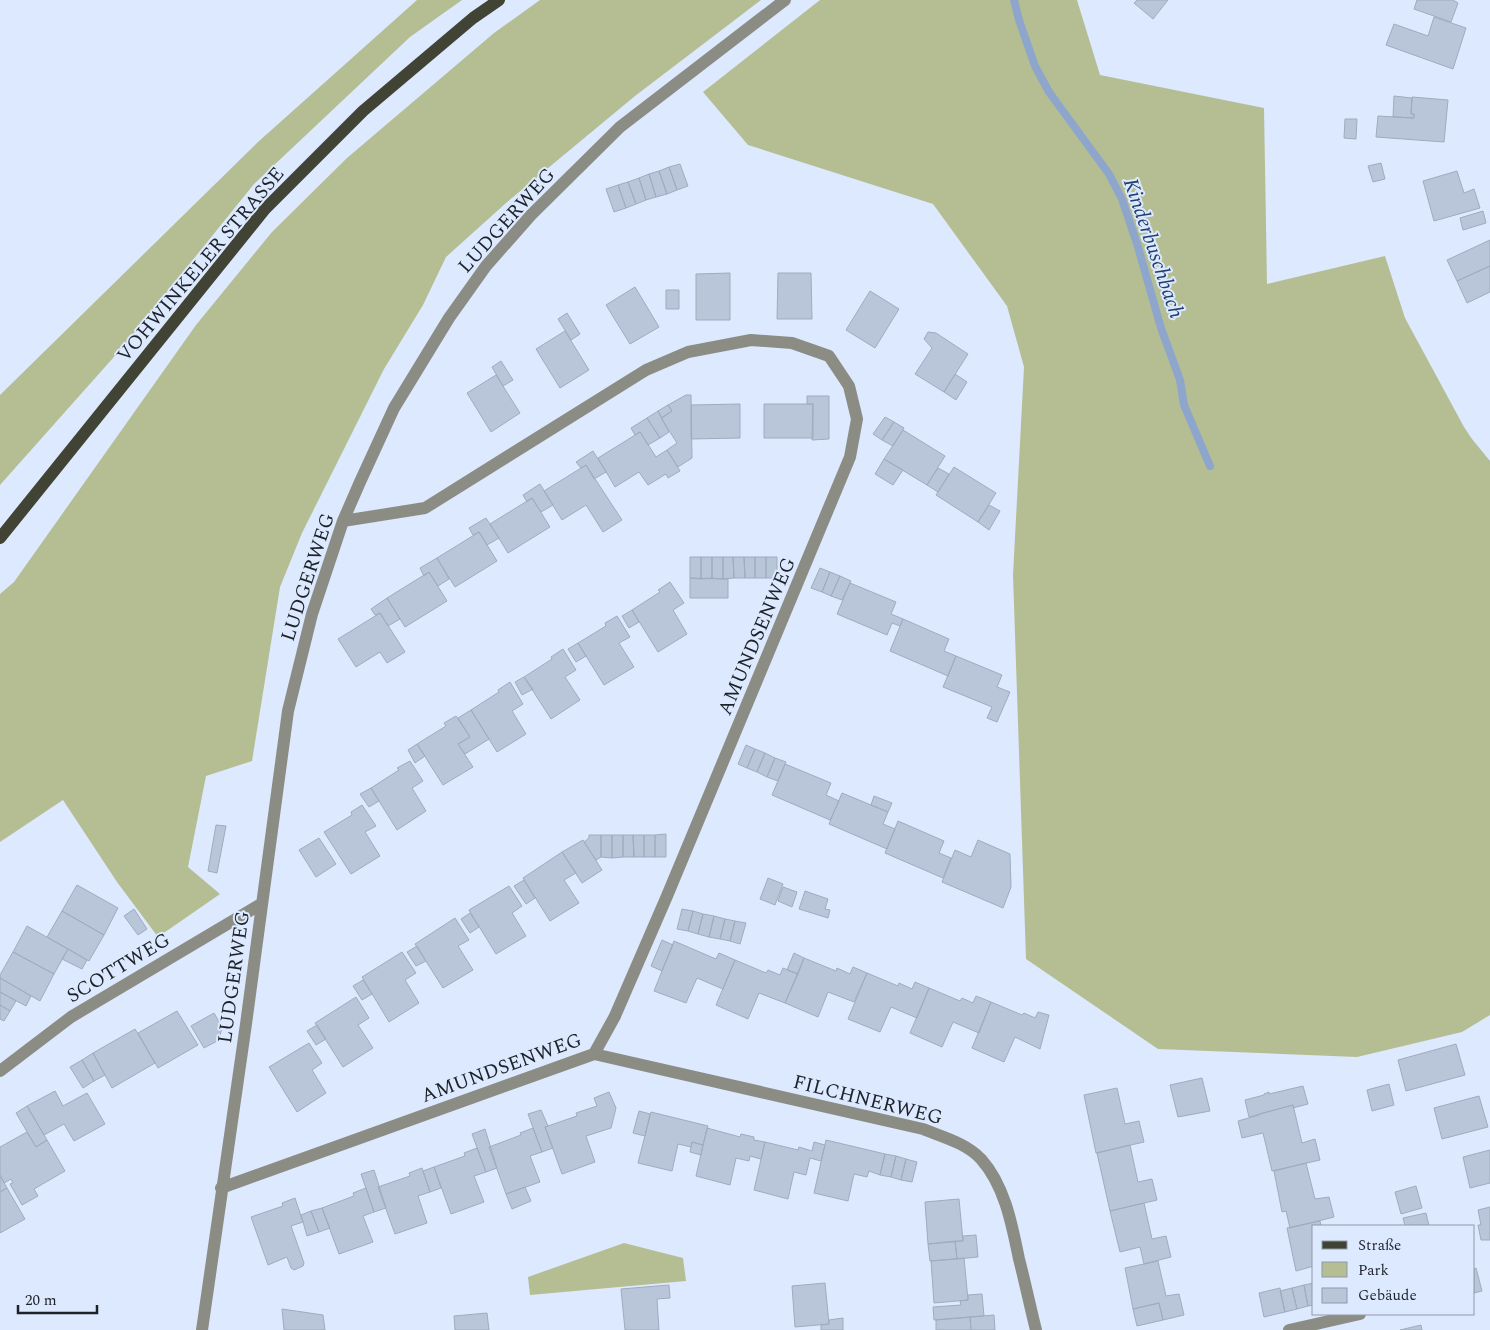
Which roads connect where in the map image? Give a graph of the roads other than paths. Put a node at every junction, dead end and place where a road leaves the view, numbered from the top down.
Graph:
1 (499, 0) edge
2 (785, 0) edge
3 (343, 521) junction
4 (0, 538) edge
5 (261, 904) junction
6 (594, 1054) junction
7 (0, 1071) edge
8 (222, 1188) junction
9 (1356, 1315) edge
10 (202, 1330) edge
11 (1036, 1330) edge
12 (1289, 1330) edge

1 - 4 main road, VOHWINKELER STRASSE
2 - 3 street, LUDGERWEG
3 - 5 street, LUDGERWEG
3 - 6 street, AMUNDSENWEG
5 - 7 street, SCOTTWEG
5 - 8 street, LUDGERWEG
6 - 8 street, AMUNDSENWEG
6 - 11 street, FILCHNERWEG
8 - 10 street, LUDGERWEG
9 - 12 street

